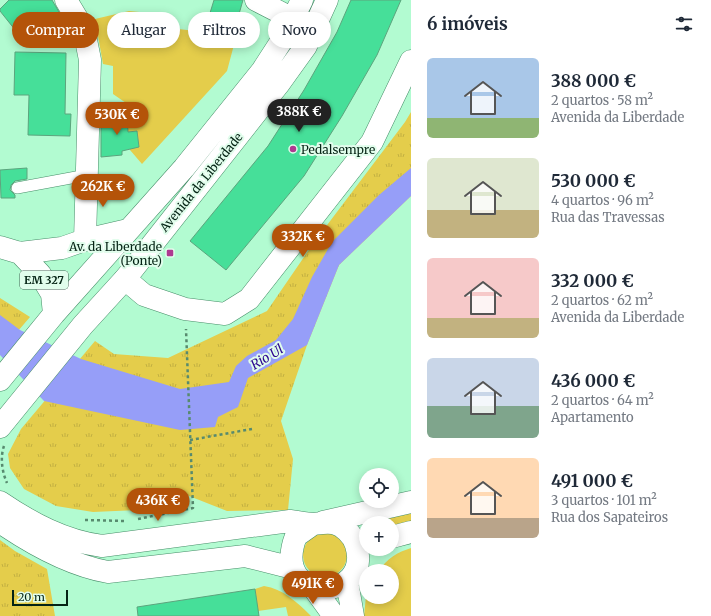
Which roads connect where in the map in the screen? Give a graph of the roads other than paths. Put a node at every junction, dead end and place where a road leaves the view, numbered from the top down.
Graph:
1 (66, 0) edge
2 (256, 0) edge
3 (302, 0) edge
4 (327, 0) edge
5 (279, 12) edge
6 (296, 12) edge
7 (276, 48) edge
8 (411, 61) edge
9 (87, 175) junction
10 (17, 188) dead end
11 (128, 230) junction
12 (85, 240) junction
13 (10, 250) edge
14 (125, 279) junction
15 (54, 314) junction
16 (0, 380) edge
17 (3, 435) edge
18 (5, 496) edge
19 (411, 502) edge
20 (0, 522) edge
21 (318, 523) junction
22 (411, 532) edge
23 (399, 535) edge
24 (367, 556) edge
25 (293, 568) junction
26 (352, 573) junction
27 (312, 588) junction
28 (334, 616) edge
29 (353, 616) edge

1 - 9 main road
2 - 5 main road
3 - 6 main road, Avenida da Liberdade
4 - 14 main road, Avenida da Liberdade
7 - 11 main road, Avenida da Liberdade
8 - 14 main road
9 - 10 lane
9 - 12 main road
11 - 12 main road
11 - 15 main road, Avenida da Liberdade
12 - 13 main road, EM 327
13 - 15 main road, EM 327
14 - 17 main road, Avenida da Liberdade
15 - 16 main road, Avenida da Liberdade
18 - 21 main road
19 - 21 main road
20 - 25 main road
21 - 25 main road
21 - 26 main road
22 - 23 main road
24 - 26 main road
25 - 27 main road
26 - 27 main road
26 - 29 main road
27 - 28 main road

